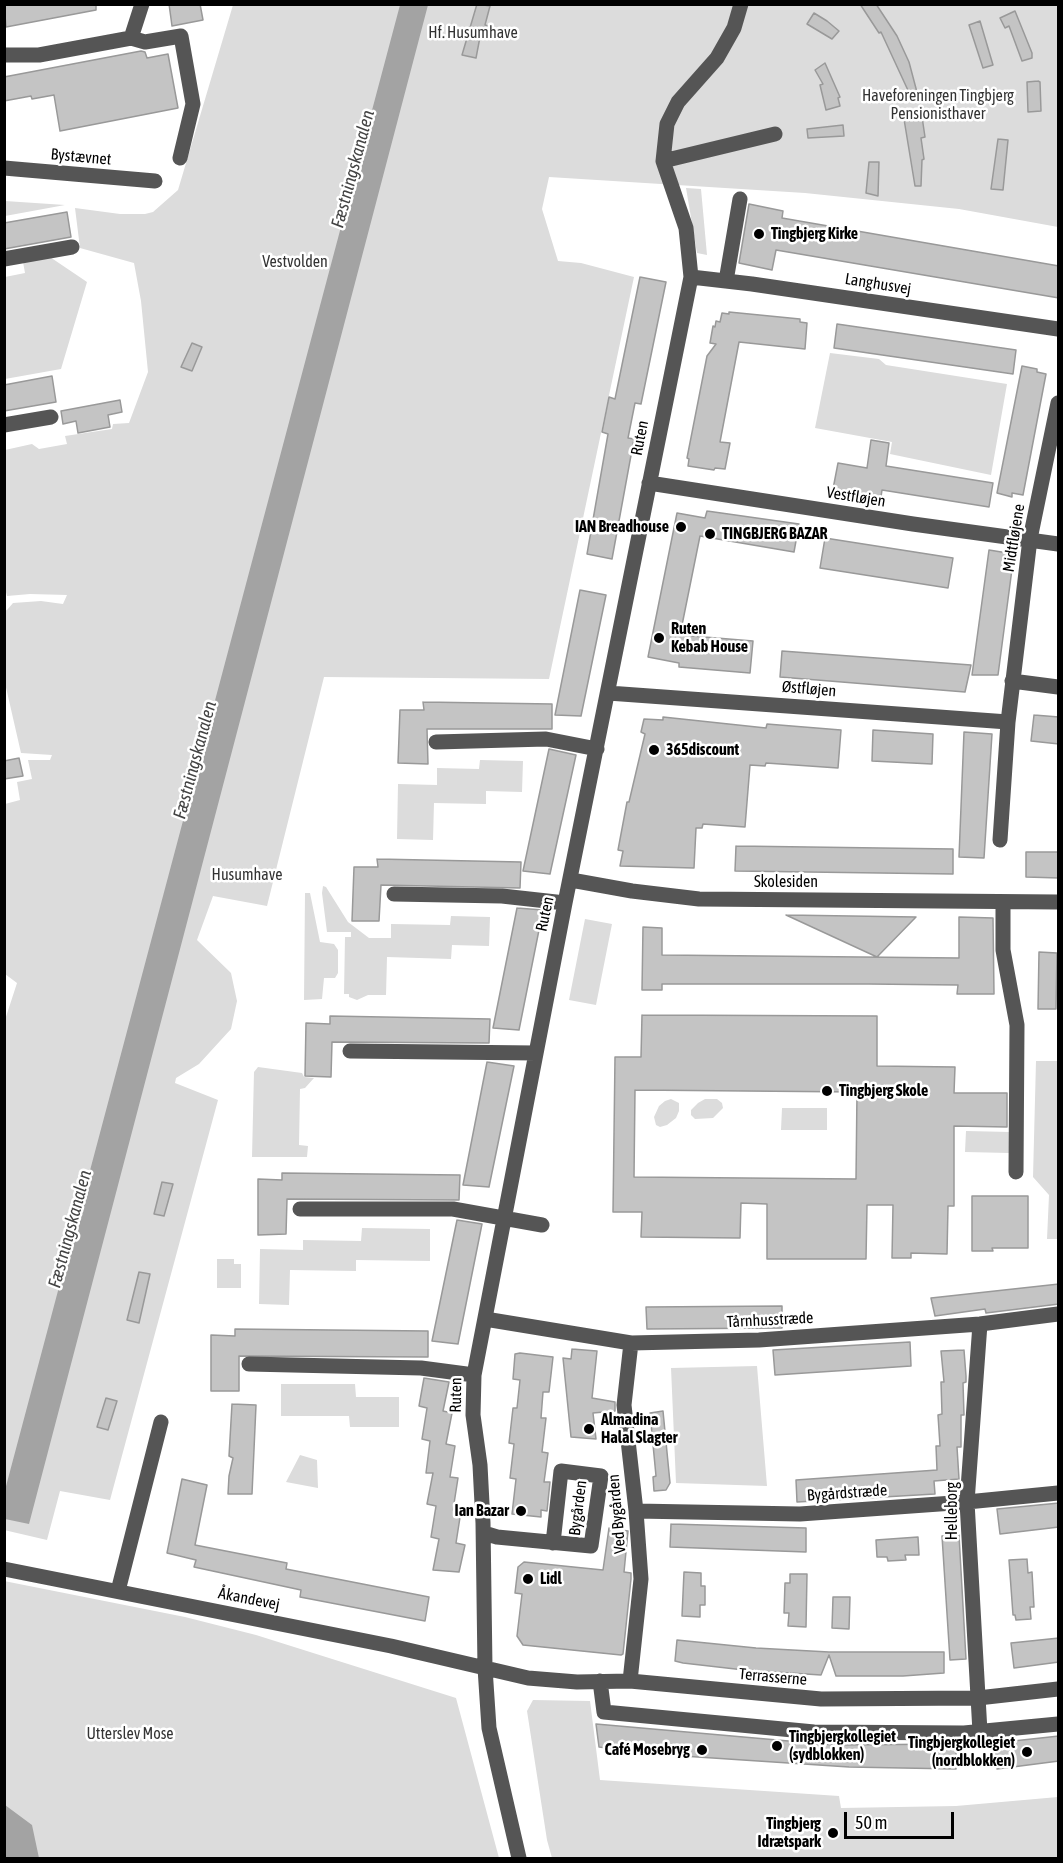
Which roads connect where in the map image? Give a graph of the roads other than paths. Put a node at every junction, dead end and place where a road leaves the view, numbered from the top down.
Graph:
1 (142, 4) edge
2 (741, 4) edge
3 (131, 38) junction
4 (4, 55) edge
5 (775, 134) dead end
6 (180, 159) dead end
7 (663, 161) junction
8 (4, 168) edge
9 (155, 181) dead end
10 (740, 199) dead end
11 (72, 247) dead end
12 (4, 259) edge
13 (691, 277) junction
14 (726, 281) junction
15 (1059, 329) edge
16 (1059, 403) edge
17 (51, 417) dead end
18 (4, 425) edge
19 (649, 483) junction
20 (1030, 539) junction
21 (1059, 544) edge
22 (1012, 681) junction
23 (1059, 687) edge
24 (608, 693) junction
25 (1008, 722) junction
26 (436, 742) dead end
27 (597, 749) junction
28 (1000, 840) dead end
29 (571, 880) junction
30 (394, 894) dead end
31 (1003, 902) junction
32 (1059, 902) edge
33 (565, 903) junction
34 (350, 1051) dead end
35 (536, 1053) junction
36 (1016, 1172) dead end
37 (300, 1209) dead end
38 (503, 1218) junction
39 (542, 1226) dead end
40 (1059, 1314) edge
41 (485, 1319) junction
42 (980, 1324) junction
43 (631, 1343) junction
44 (249, 1364) dead end
45 (474, 1375) junction
46 (161, 1422) dead end
47 (1059, 1493) edge
48 (967, 1502) junction
49 (636, 1511) junction
50 (484, 1533) junction
51 (553, 1543) junction
52 (4, 1569) edge
53 (118, 1591) junction
54 (485, 1668) junction
55 (600, 1681) junction
56 (630, 1681) junction
57 (1059, 1689) edge
58 (978, 1698) junction
59 (1059, 1724) edge
60 (980, 1732) junction
61 (519, 1858) edge

1 - 3 street
2 - 7 street, Ruten
3 - 4 street
3 - 6 street
5 - 7 street
7 - 13 street, Ruten
8 - 9 street, Bystævnet
10 - 14 street
11 - 12 street
13 - 14 street, Langhusvej
13 - 19 street, Ruten
14 - 15 street, Langhusvej
16 - 20 street, Midtfløjene
17 - 18 street
19 - 20 street, Vestfløjen
19 - 24 street, Ruten
20 - 21 street, Vestfløjen
20 - 22 street, Midtfløjene
22 - 23 street
22 - 25 street, Midtfløjene
24 - 25 street, Østfløjen
24 - 27 street, Ruten
25 - 28 street, Midtfløjene
26 - 27 street
27 - 29 street, Ruten
29 - 31 street, Skolesiden
29 - 33 street, Ruten
30 - 33 street
31 - 32 street, Skolesiden
31 - 36 street
33 - 35 street, Ruten
34 - 35 street
35 - 38 street, Ruten
37 - 38 street
38 - 39 street
38 - 41 street, Ruten
40 - 42 street, Tårnhusstræde
41 - 43 street, Tårnhusstræde
41 - 45 street, Ruten
42 - 43 street, Tårnhusstræde
42 - 48 street, Helleborg
43 - 49 street, Ved Bygården
44 - 45 street
45 - 50 street, Ruten
46 - 53 street
47 - 48 street, Bygårdstræde
48 - 49 street, Bygårdstræde
48 - 58 street, Helleborg
49 - 56 street, Ved Bygården
50 - 51 street, Bygården
50 - 54 street, Ruten
51 - 51 street, Bygården
52 - 53 street, Åkandevej
53 - 54 street, Åkandevej
54 - 55 street, Terrasserne
54 - 61 street, Ruten
55 - 56 street, Terrasserne
55 - 60 street
56 - 58 street, Terrasserne
57 - 58 street, Terrasserne
58 - 60 street, Helleborg
59 - 60 street

